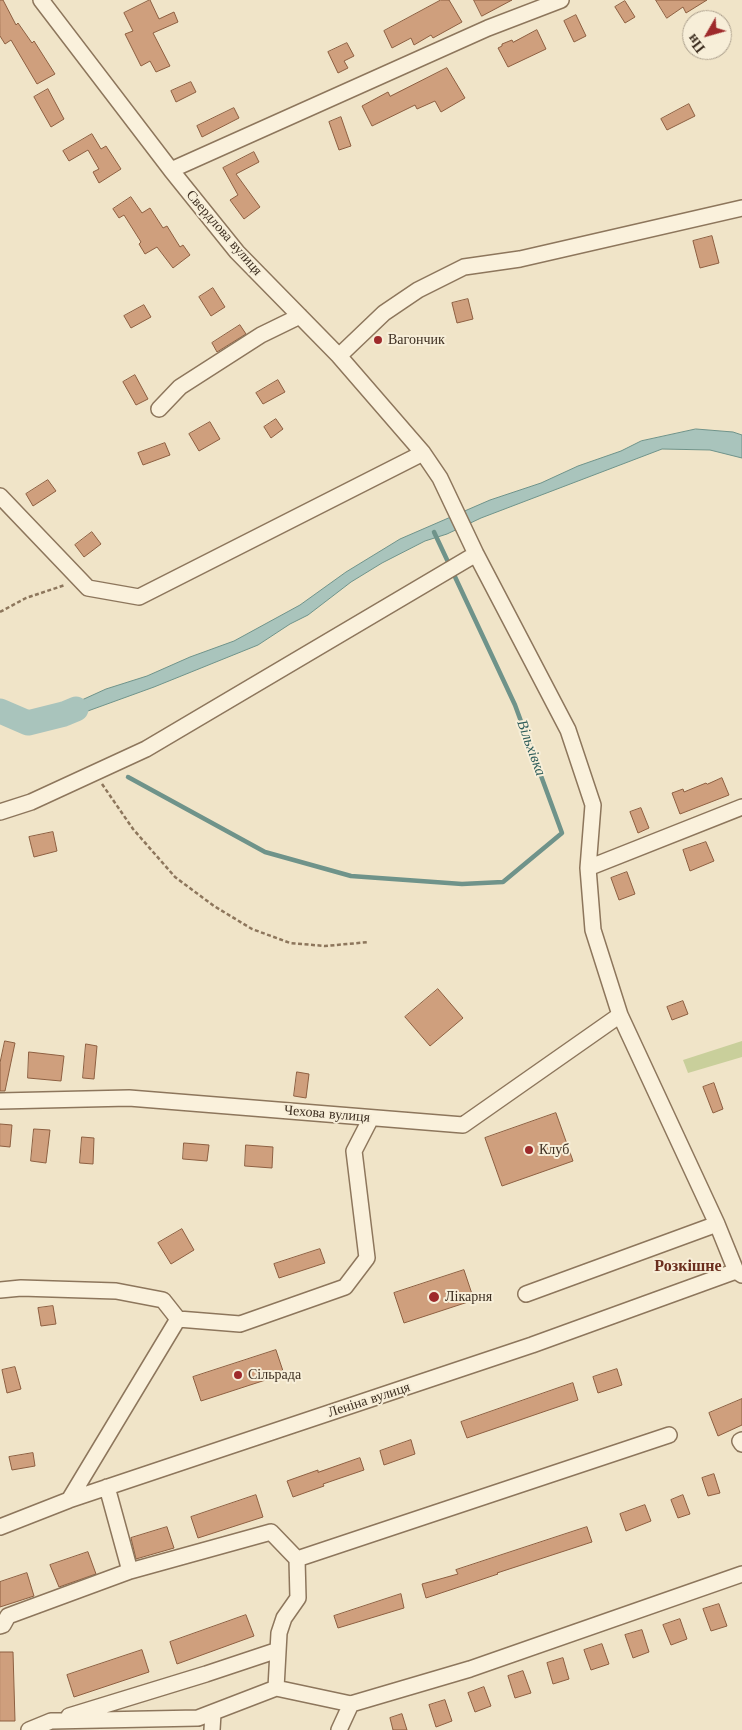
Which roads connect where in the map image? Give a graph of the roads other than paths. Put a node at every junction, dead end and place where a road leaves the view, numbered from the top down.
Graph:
1 (41, 0) edge
2 (561, 0) edge
3 (171, 170) junction
4 (742, 208) edge
5 (300, 316) junction
6 (338, 356) junction
7 (158, 409) dead end
8 (423, 453) junction
9 (0, 496) edge
10 (476, 554) junction
11 (742, 807) edge
12 (0, 812) edge
13 (588, 868) junction
14 (620, 1016) junction
15 (0, 1101) edge
16 (371, 1118) junction
17 (717, 1224) junction
18 (739, 1273) edge
19 (0, 1290) edge
20 (526, 1294) dead end
21 (178, 1319) junction
22 (669, 1435) dead end
23 (742, 1440) edge
24 (742, 1444) edge
25 (107, 1487) junction
26 (69, 1500) junction
27 (0, 1527) edge
28 (297, 1560) junction
29 (130, 1571) junction
30 (742, 1574) edge
31 (0, 1626) edge
32 (278, 1650) junction
33 (276, 1688) junction
34 (351, 1704) junction
35 (213, 1713) junction
36 (49, 1725) edge
37 (136, 1725) edge
38 (29, 1730) edge
39 (212, 1730) edge
40 (339, 1730) edge

1 - 3 street, Свердлова вулиця
2 - 3 street
3 - 5 street, Свердлова вулиця
4 - 6 street
5 - 6 street, Свердлова вулиця
5 - 7 street
6 - 8 street, Свердлова вулиця
8 - 9 street
8 - 10 street, Свердлова вулиця
10 - 12 street
10 - 13 street, Свердлова вулиця
11 - 13 street
13 - 14 street, Свердлова вулиця
14 - 16 street, Чехова вулиця
14 - 17 street, Свердлова вулиця
15 - 16 street, Чехова вулиця
16 - 21 street
17 - 18 street, Свердлова вулиця
17 - 20 street
18 - 25 street, Леніна вулиця
19 - 21 street
21 - 26 street
22 - 28 street
23 - 24 street
25 - 26 street, Леніна вулиця
25 - 29 street
26 - 27 street, Леніна вулиця
28 - 29 street
28 - 32 street
29 - 31 street
30 - 34 street
32 - 33 street
32 - 36 street
33 - 34 street
33 - 35 street
34 - 40 street
35 - 37 street
35 - 39 street
36 - 37 street
36 - 38 street

